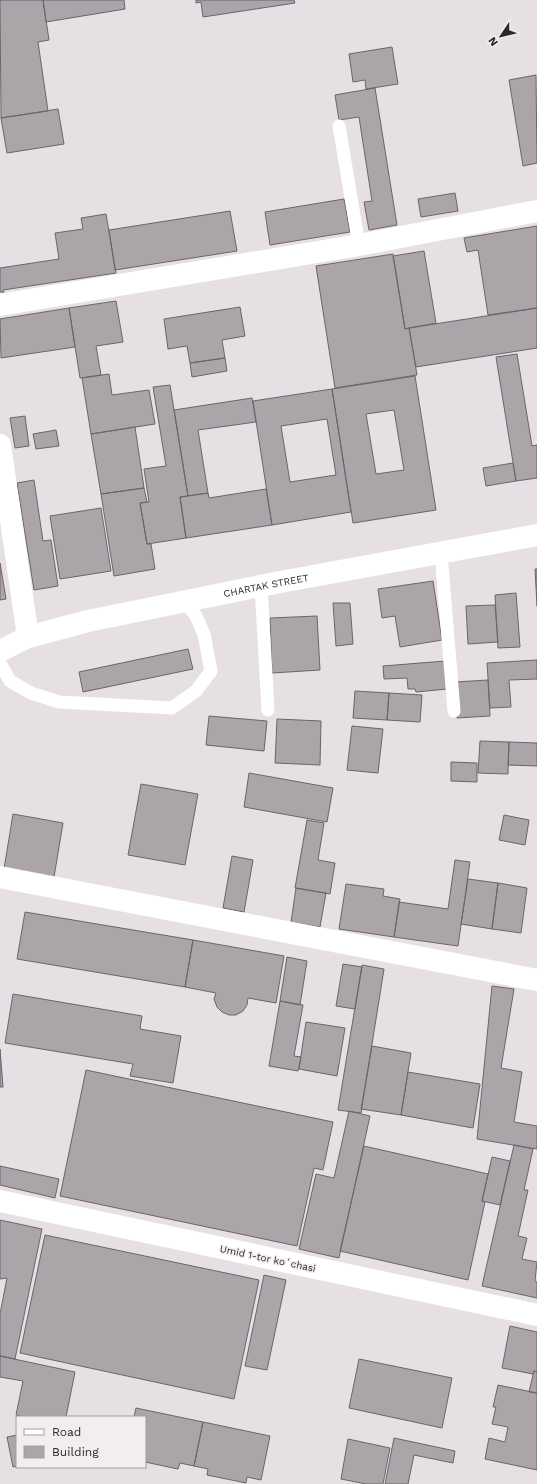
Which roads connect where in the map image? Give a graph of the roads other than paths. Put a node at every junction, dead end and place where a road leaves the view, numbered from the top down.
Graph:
1 (339, 126) dead end
2 (537, 212) edge
3 (360, 245) junction
4 (0, 305) edge
5 (0, 445) edge
6 (537, 535) edge
7 (441, 553) junction
8 (261, 586) junction
9 (184, 602) junction
10 (28, 636) junction
11 (0, 652) edge
12 (0, 663) edge
13 (268, 710) dead end
14 (454, 711) dead end
15 (0, 877) edge
16 (537, 980) edge
17 (0, 1201) edge
18 (537, 1314) edge

1 - 3 lane
2 - 3 street
3 - 4 street
5 - 10 street
6 - 7 street, CHARTAK STREET
7 - 8 street, CHARTAK STREET
7 - 14 lane
8 - 9 street, CHARTAK STREET
8 - 13 lane
9 - 10 street, CHARTAK STREET
9 - 12 lane
10 - 11 street, CHARTAK STREET
15 - 16 street
17 - 18 street, Umid 1-tor koʻchasi

